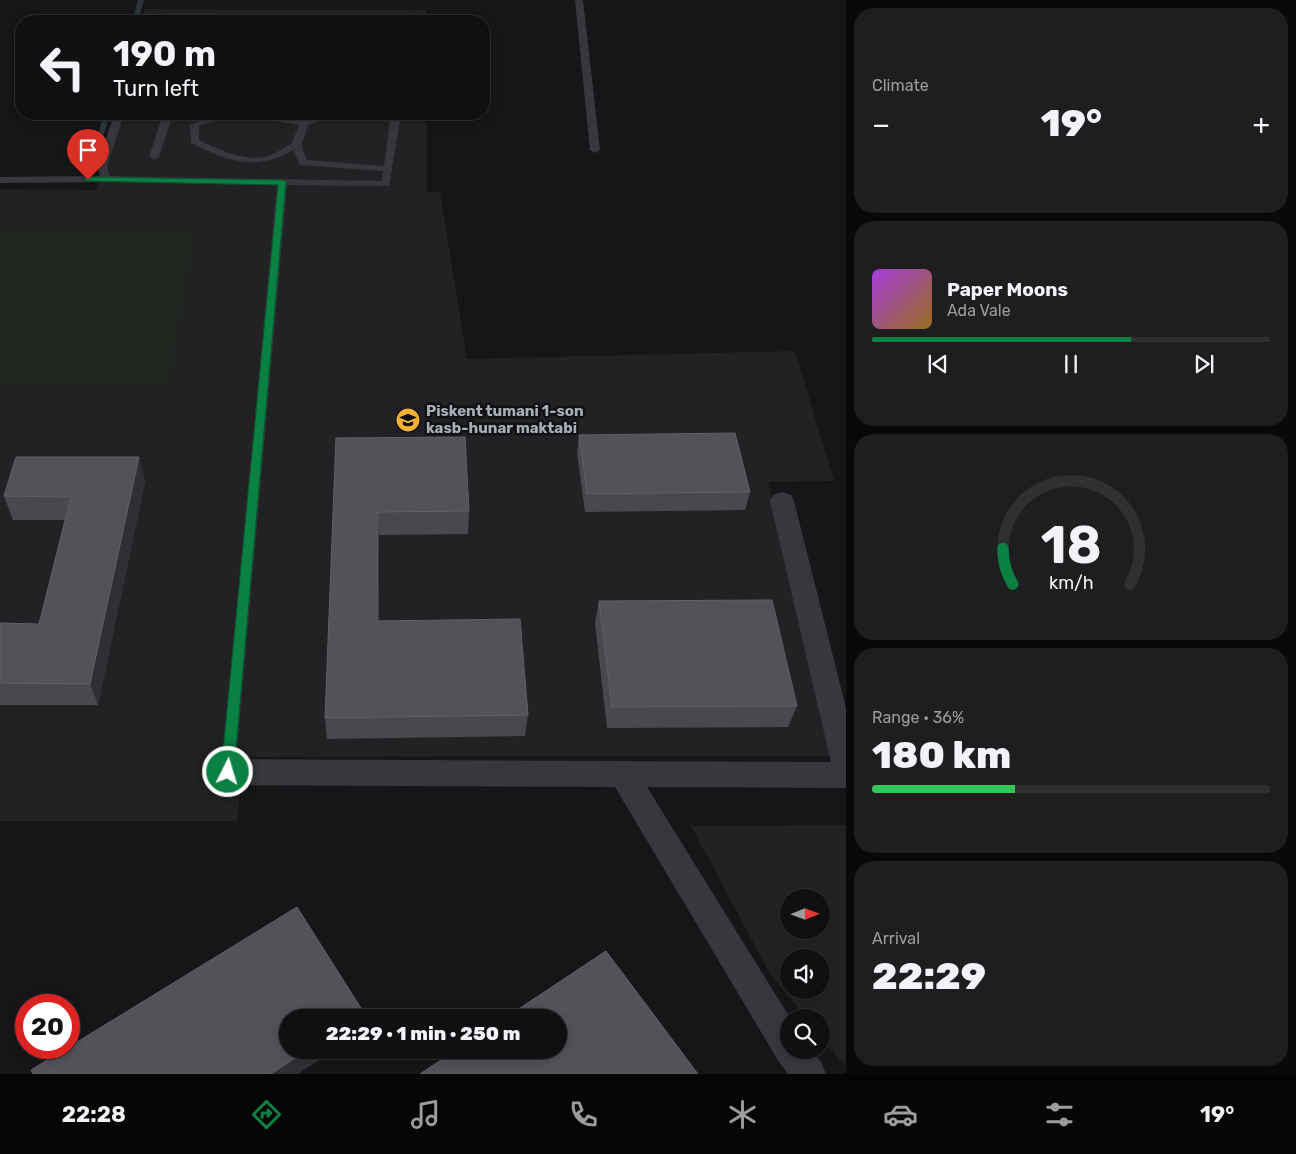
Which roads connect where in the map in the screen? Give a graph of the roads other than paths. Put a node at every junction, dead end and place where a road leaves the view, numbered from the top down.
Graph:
1 (579, 0) edge
2 (117, 120) edge
3 (166, 120) edge
4 (208, 120) edge
5 (286, 120) edge
6 (315, 120) edge
7 (395, 120) edge
8 (305, 122) junction
9 (296, 145) junction
10 (595, 150) dead end
11 (154, 157) dead end
12 (388, 169) junction
13 (0, 180) edge
14 (106, 180) junction
15 (282, 182) junction
16 (782, 501) dead end
17 (846, 765) edge
18 (228, 772) joint
19 (623, 774) junction
20 (846, 775) edge
21 (780, 1033) edge
22 (798, 1059) edge
23 (809, 1074) edge

1 - 10 lane
2 - 14 lane
3 - 11 lane
4 - 9 lane
5 - 8 lane
6 - 8 lane
7 - 12 lane
8 - 9 lane
9 - 12 lane
12 - 15 lane
13 - 14 lane
14 - 15 lane
15 - 18 lane
16 - 17 street
18 - 19 street
19 - 20 street
19 - 21 street
22 - 23 street

